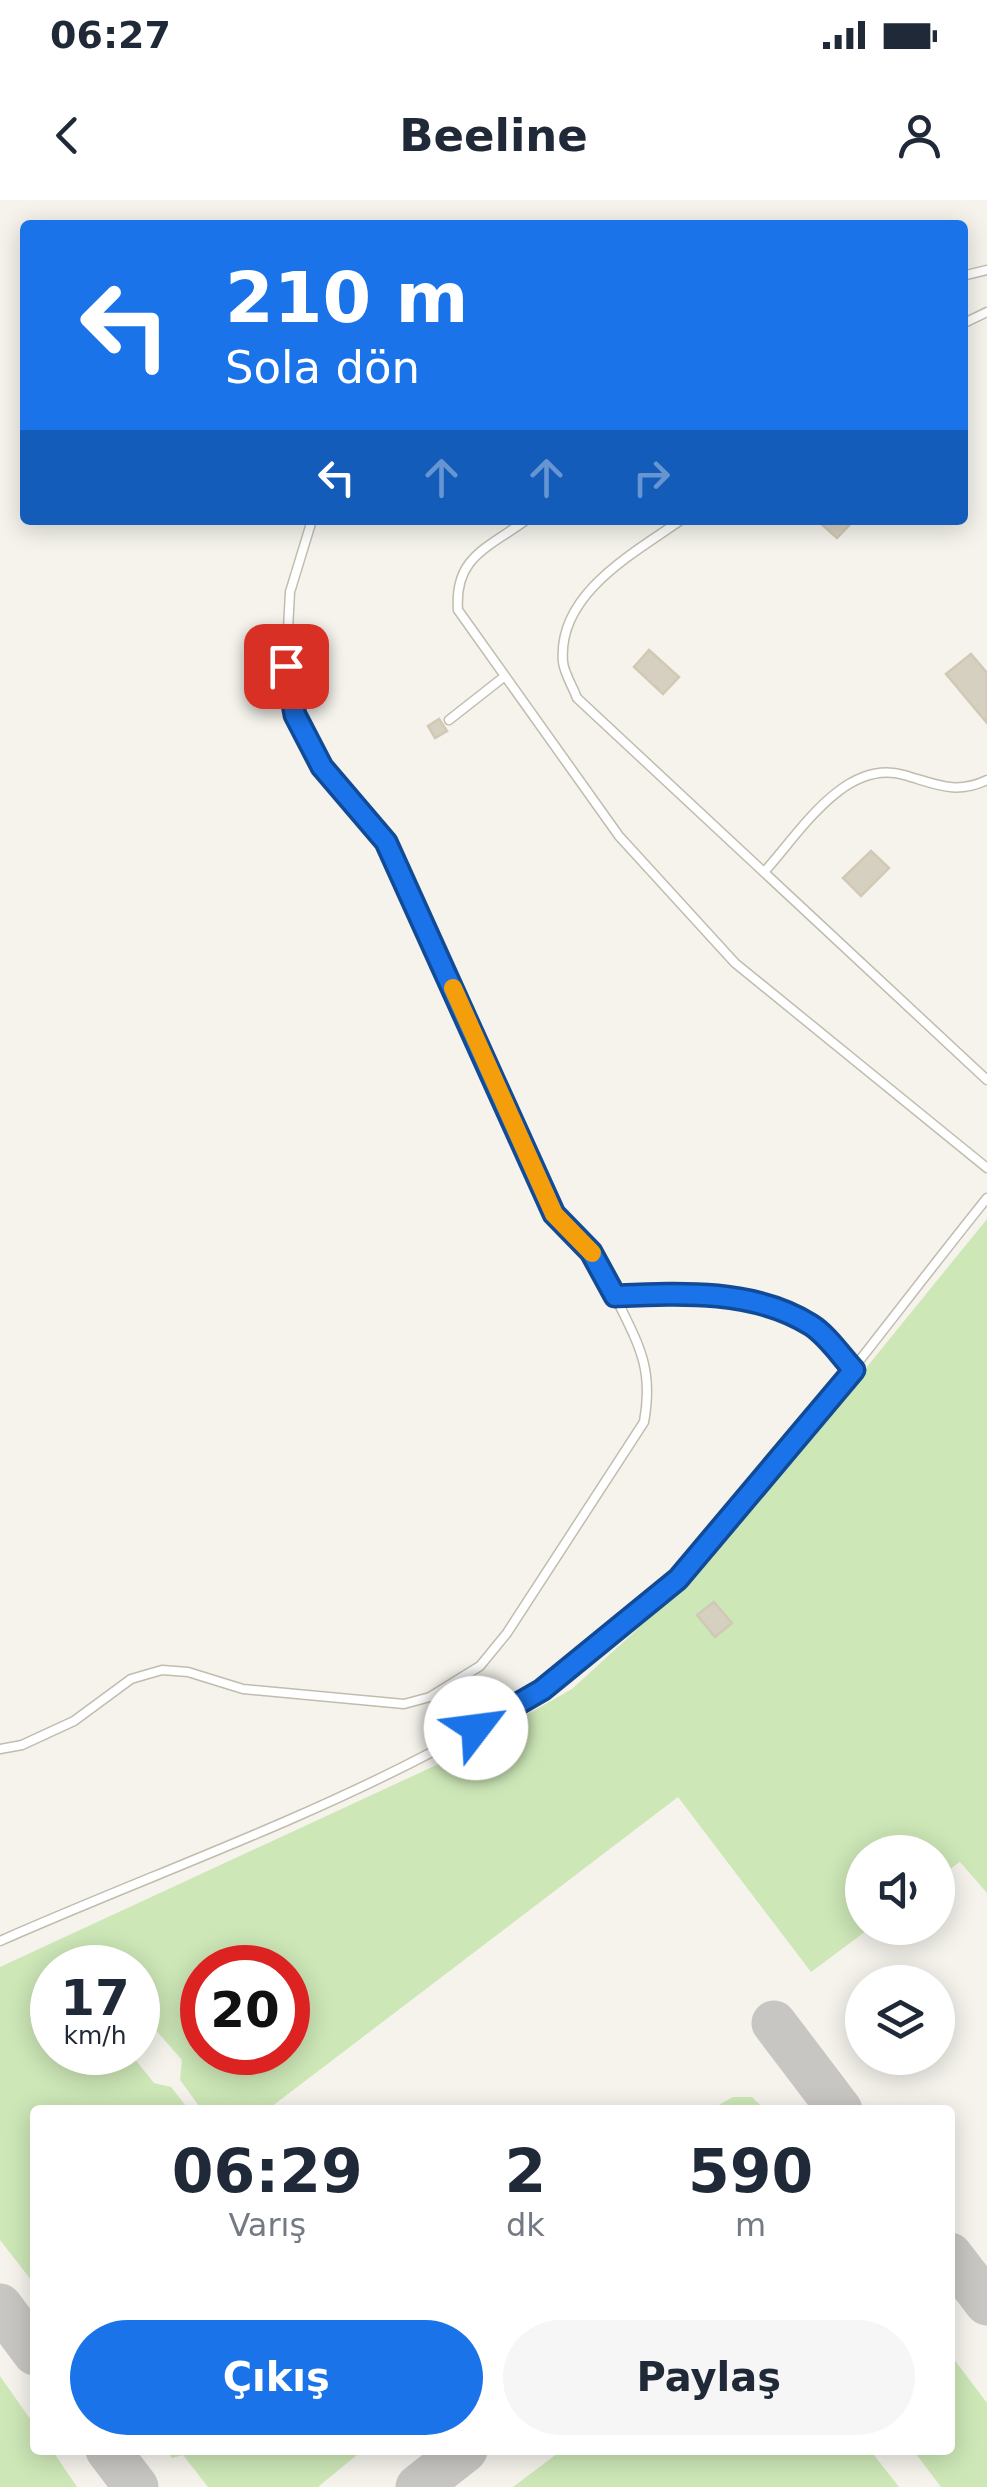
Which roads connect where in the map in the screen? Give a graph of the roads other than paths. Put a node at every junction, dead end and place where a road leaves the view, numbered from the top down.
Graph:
1 (310, 525) edge
2 (519, 525) edge
3 (674, 525) edge
4 (505, 676) junction
5 (449, 720) dead end
6 (987, 780) edge
7 (764, 872) junction
8 (987, 1080) edge
9 (987, 1168) edge
10 (987, 1198) edge
11 (615, 1296) junction
12 (854, 1370) junction
13 (0, 1748) edge
14 (0, 1941) edge

1 - 11 lane
2 - 4 lane
3 - 7 lane
4 - 5 lane
4 - 9 lane
6 - 7 lane
7 - 8 lane
10 - 12 lane
11 - 12 lane
11 - 13 lane
12 - 14 lane

